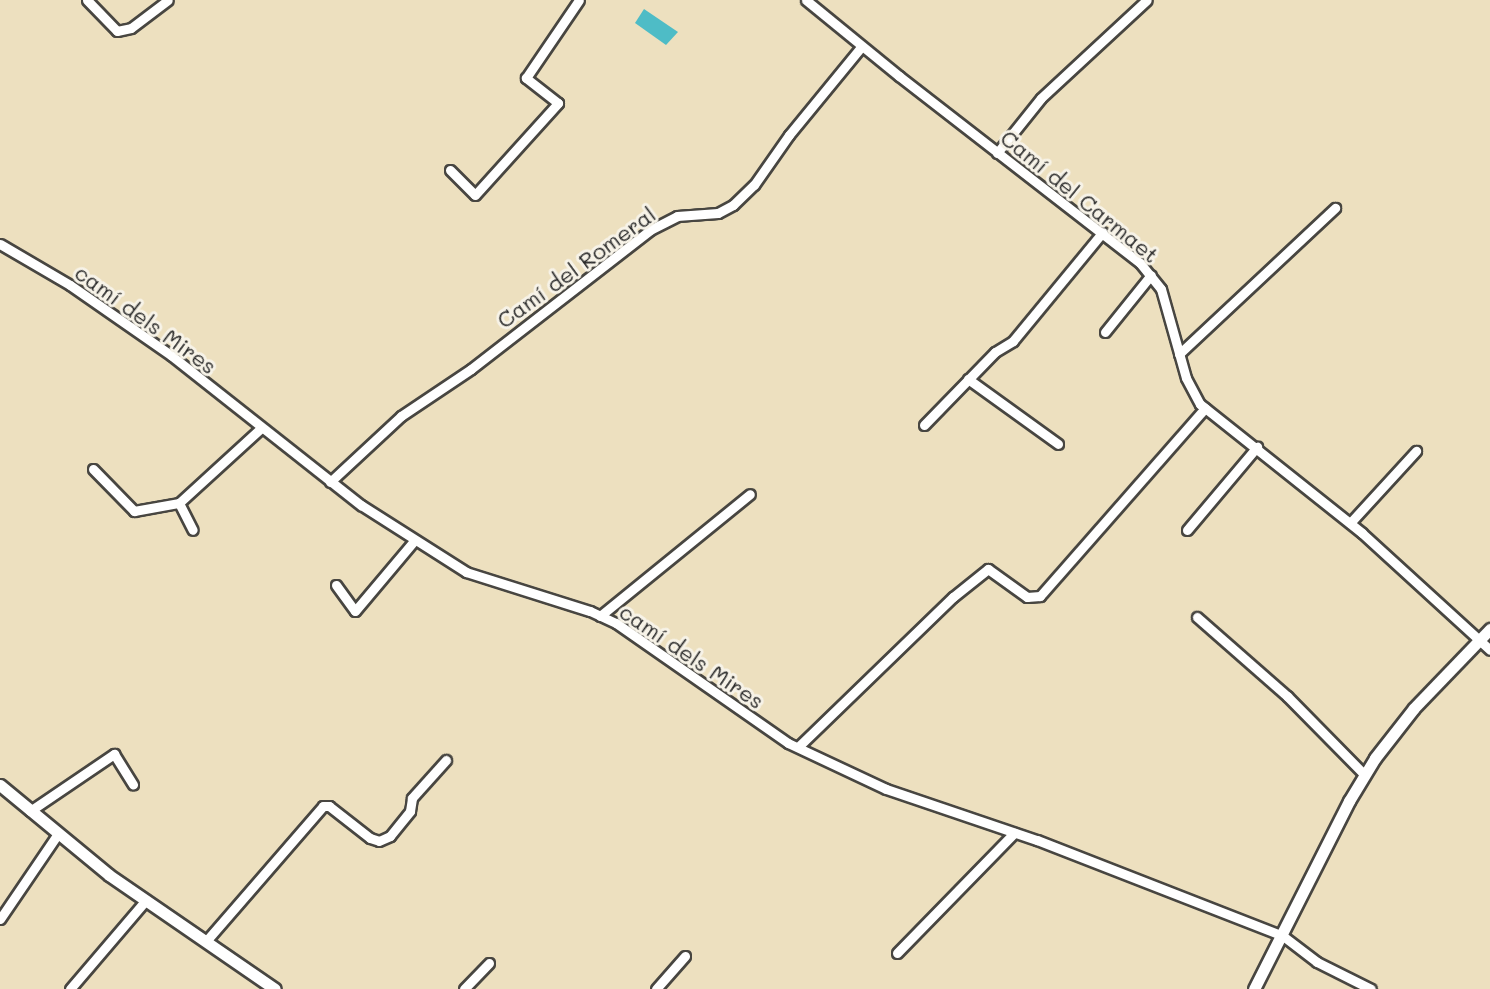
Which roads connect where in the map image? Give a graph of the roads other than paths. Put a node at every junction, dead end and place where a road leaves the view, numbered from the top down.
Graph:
1 (87, 0) edge
2 (168, 0) edge
3 (579, 0) edge
4 (806, 0) edge
5 (1147, 0) edge
6 (861, 47) junction
7 (997, 153) junction
8 (450, 170) dead end
9 (1335, 208) dead end
10 (1103, 232) junction
11 (0, 244) edge
12 (1151, 275) junction
13 (1105, 332) dead end
14 (1179, 354) junction
15 (968, 379) junction
16 (1205, 408) junction
17 (924, 425) dead end
18 (261, 428) junction
19 (1058, 444) dead end
20 (1257, 447) junction
21 (1416, 451) dead end
22 (93, 469) dead end
23 (330, 482) junction
24 (750, 494) dead end
25 (179, 503) junction
26 (1350, 523) junction
27 (193, 530) dead end
28 (1187, 530) dead end
29 (414, 541) junction
30 (336, 585) dead end
31 (600, 616) junction
32 (1197, 617) dead end
33 (1490, 629) edge
34 (1479, 640) junction
35 (1490, 650) edge
36 (798, 747) junction
37 (446, 760) dead end
38 (1365, 775) junction
39 (133, 784) dead end
40 (0, 785) edge
41 (30, 811) junction
42 (1014, 833) junction
43 (57, 835) junction
44 (146, 900) junction
45 (0, 919) edge
46 (1283, 936) junction
47 (207, 940) junction
48 (897, 953) dead end
49 (685, 956) dead end
50 (489, 963) dead end
51 (70, 989) edge
52 (275, 989) edge
53 (464, 989) edge
54 (656, 989) edge
55 (1254, 989) edge
56 (1371, 989) edge

1 - 2 street
3 - 8 street
4 - 6 street, Camí del Carmaet
5 - 7 street
6 - 7 street, Camí del Carmaet
6 - 23 street, Camí del Romeral
7 - 10 street, Camí del Carmaet
9 - 14 street
10 - 12 street, Camí del Carmaet
10 - 15 street
11 - 18 street, camí dels Mires
12 - 13 street
12 - 14 street, Camí del Carmaet
14 - 16 street, Camí del Carmaet
15 - 17 street
15 - 19 street
16 - 20 street, Camí del Carmaet
16 - 36 street
18 - 23 street, camí dels Mires
18 - 25 street
20 - 26 street, Camí del Carmaet
20 - 28 street
21 - 26 street
22 - 25 street
23 - 29 street, camí dels Mires
24 - 31 street
25 - 27 street
26 - 34 street, Camí del Carmaet
29 - 30 street
29 - 31 street, camí dels Mires
31 - 36 street, camí dels Mires
32 - 38 street
33 - 34 main road
34 - 35 street, Camí del Carmaet
34 - 38 main road
36 - 42 street, camí dels Mires
37 - 47 street
38 - 46 main road
39 - 41 street
40 - 41 main road
41 - 43 main road
42 - 46 street, camí dels Mires
42 - 48 street
43 - 44 main road
43 - 45 street
44 - 47 main road
44 - 51 street
46 - 55 main road
46 - 56 street, camí dels Mires
47 - 52 main road
49 - 54 street
50 - 53 street

